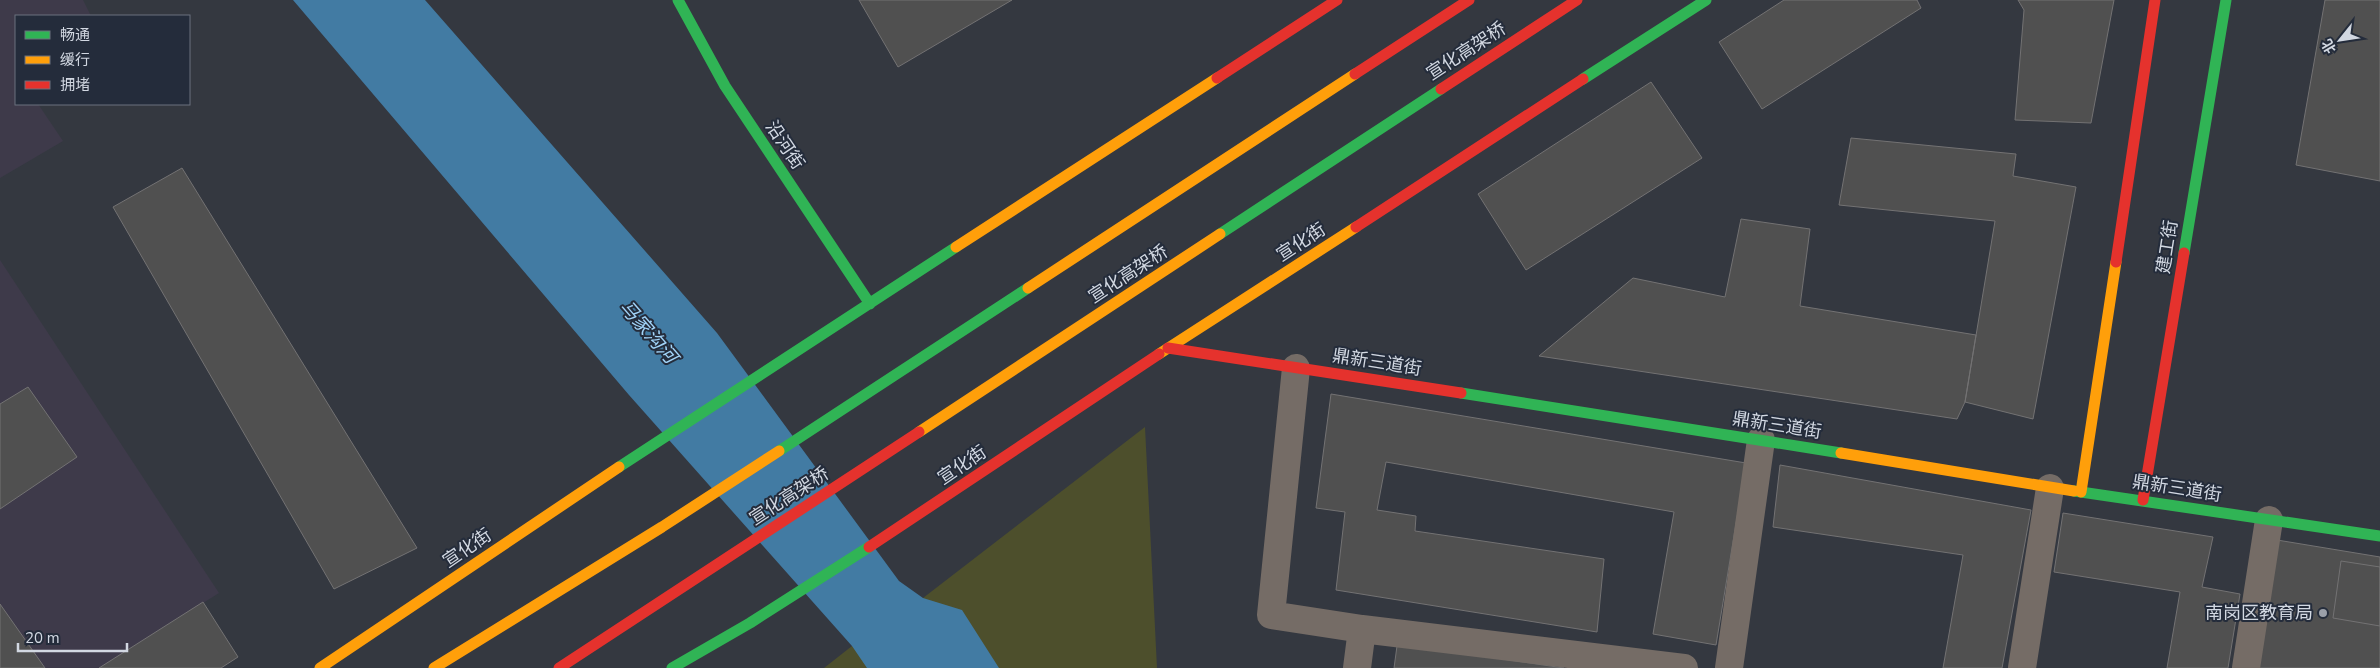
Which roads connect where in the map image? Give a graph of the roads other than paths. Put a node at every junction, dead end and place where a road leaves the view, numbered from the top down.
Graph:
1 (678, 0) edge
2 (1337, 0) edge
3 (1469, 0) edge
4 (1577, 0) edge
5 (1706, 0) edge
6 (2155, 0) edge
7 (2226, 0) edge
8 (870, 304) junction
9 (1168, 348) junction
10 (1296, 368) junction
11 (1761, 440) junction
12 (2050, 488) junction
13 (2081, 492) junction
14 (2143, 500) junction
15 (2269, 520) junction
16 (2380, 536) edge
17 (1362, 629) junction
18 (320, 668) edge
19 (434, 668) edge
20 (559, 668) edge
21 (672, 668) edge
22 (1357, 668) edge
23 (1684, 668) edge
24 (1729, 668) edge
25 (2022, 668) edge
26 (2246, 668) edge

1 - 8 main road, 沿河街
2 - 8 main road
3 - 19 main road
4 - 20 main road, 宣化高架桥
5 - 9 main road, 宣化街
6 - 13 main road
7 - 14 main road, 建工街
8 - 18 main road, 宣化街
9 - 10 main road, 鼎新三道街
9 - 21 main road, 宣化街
10 - 11 main road, 鼎新三道街
10 - 17 street
11 - 12 main road, 鼎新三道街
11 - 24 street
12 - 13 main road, 鼎新三道街
12 - 25 street
13 - 14 main road, 鼎新三道街
14 - 15 main road, 鼎新三道街
15 - 16 main road, 鼎新三道街
15 - 26 street
17 - 22 street
17 - 23 street

